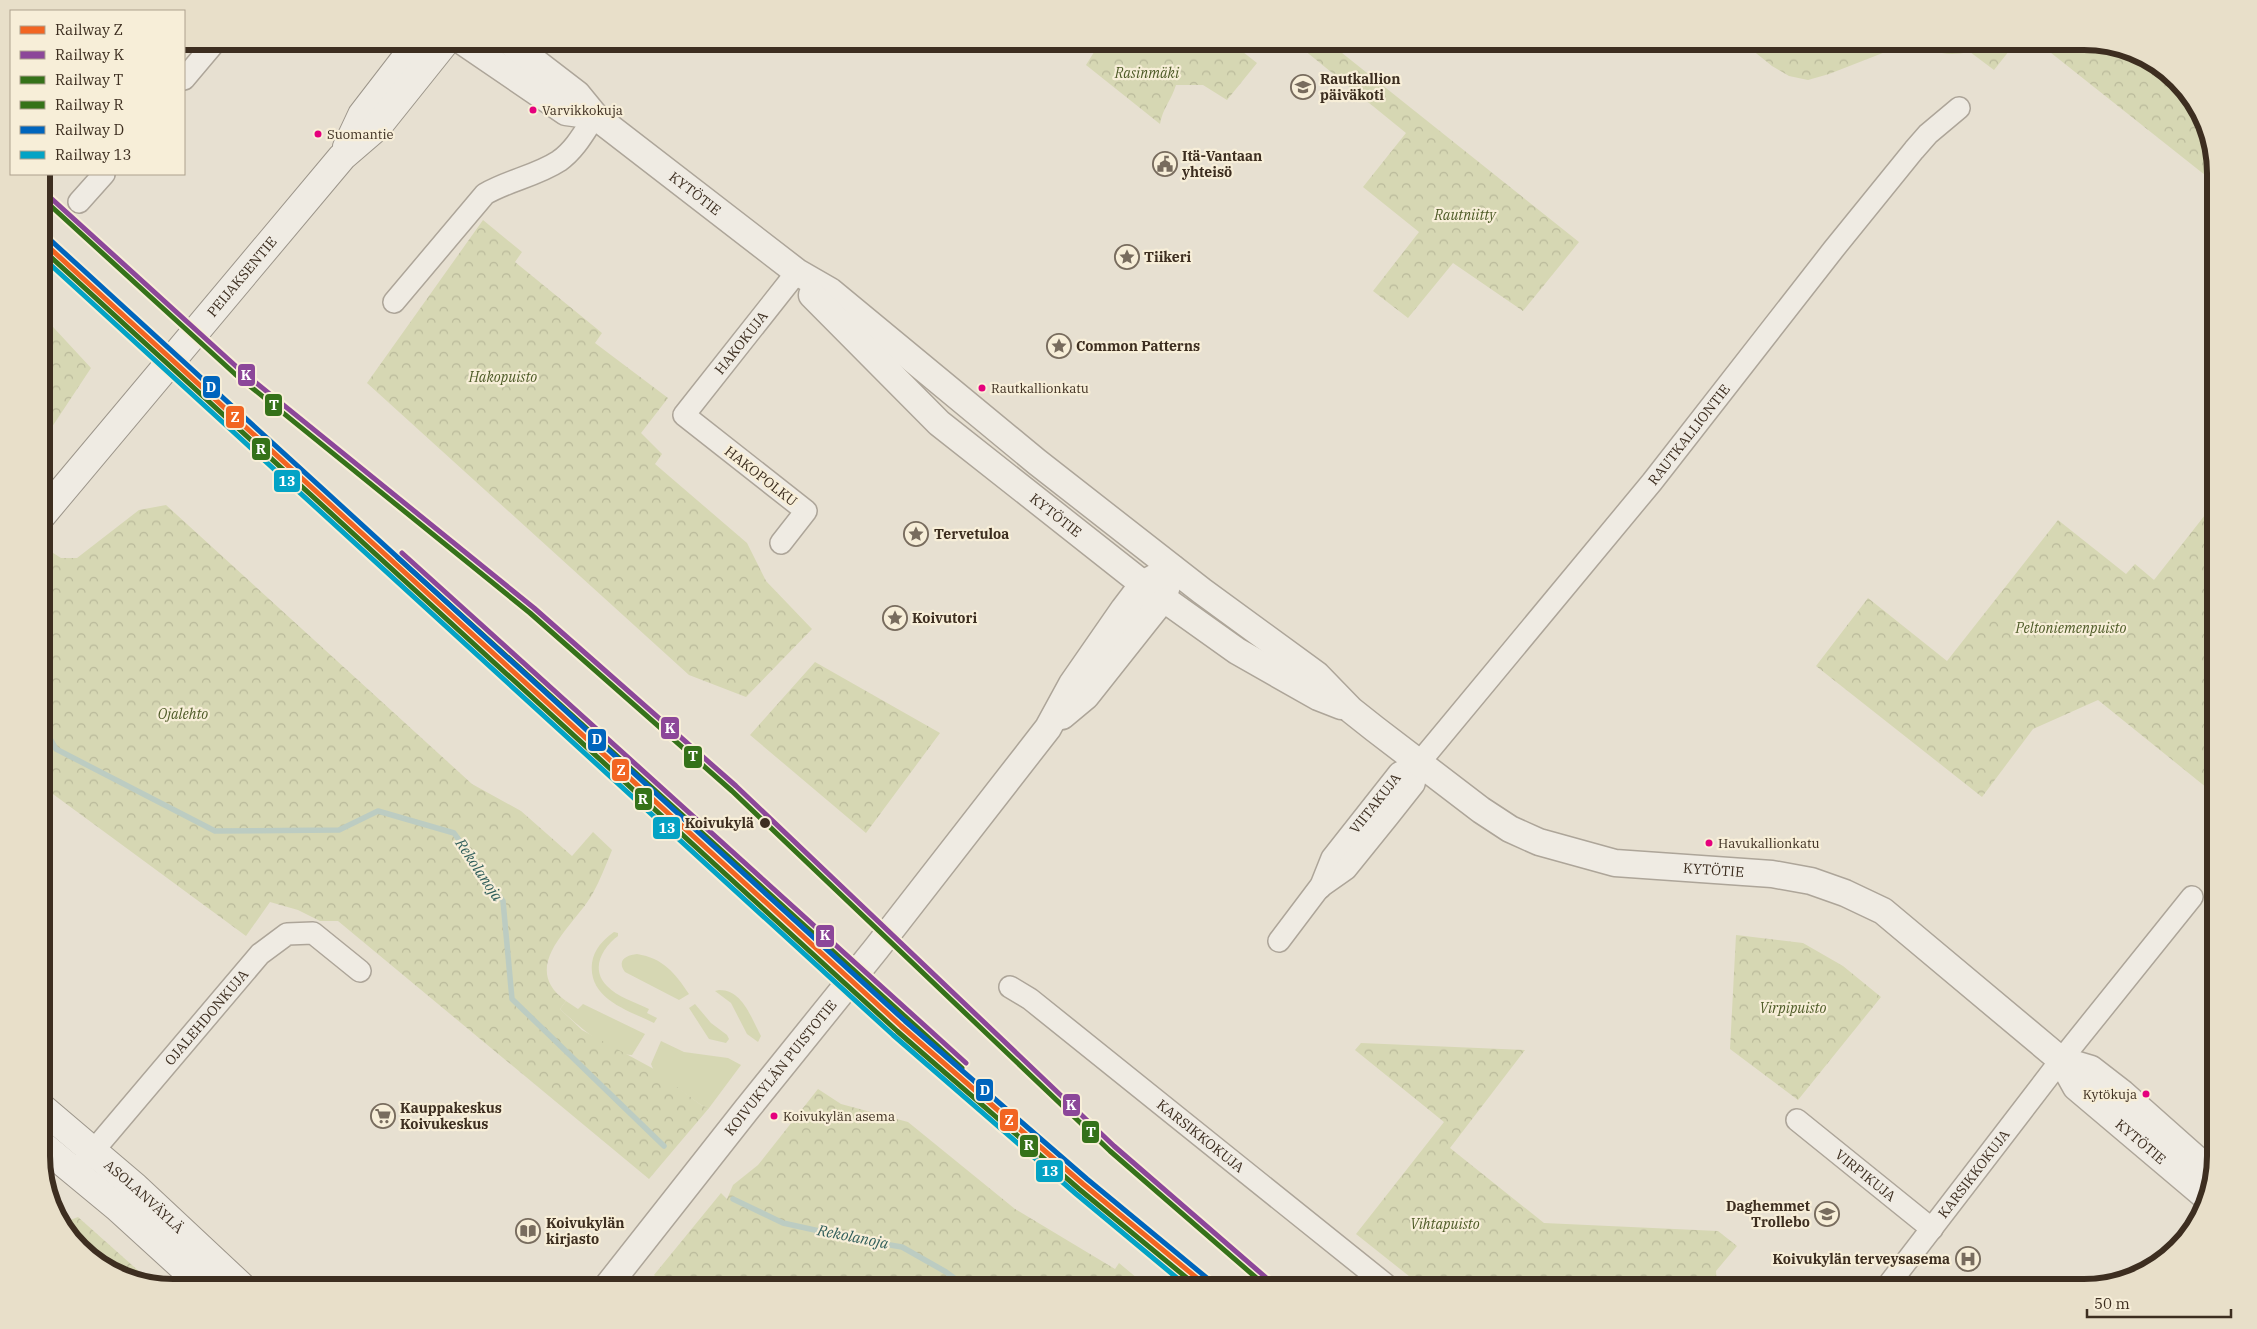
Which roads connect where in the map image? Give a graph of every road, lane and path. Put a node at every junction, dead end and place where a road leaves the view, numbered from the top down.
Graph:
1 (208, 50) edge
2 (412, 50) edge
3 (439, 50) edge
4 (475, 50) edge
5 (520, 50) edge
6 (185, 78) edge
7 (1959, 108) dead end
8 (595, 116) junction
9 (345, 153) junction
10 (103, 175) edge
11 (80, 202) dead end
12 (796, 272) junction
13 (394, 302) dead end
14 (684, 415) joint
15 (50, 505) edge
16 (780, 543) dead end
17 (1172, 568) junction
18 (1153, 592) junction
19 (1351, 710) junction
20 (1419, 763) junction
21 (2192, 897) dead end
22 (1279, 941) dead end
23 (360, 971) dead end
24 (1010, 987) dead end
25 (2061, 1060) junction
26 (50, 1115) edge
27 (1797, 1120) dead end
28 (50, 1152) edge
29 (93, 1152) junction
30 (2206, 1167) edge
31 (75, 1172) junction
32 (2201, 1193) edge
33 (1932, 1229) junction
34 (196, 1279) edge
35 (233, 1279) edge
36 (613, 1279) edge
37 (1379, 1279) edge
38 (1893, 1279) edge

1 - 6 street
2 - 9 main road, PEIJAKSENTIE
3 - 9 main road, PEIJAKSENTIE
4 - 8 street, KYTÖTIE
5 - 8 street, KYTÖTIE
7 - 20 street, RAUTKALLIONTIE
8 - 12 street, KYTÖTIE
8 - 13 street
9 - 15 main road, PEIJAKSENTIE
10 - 11 street
12 - 14 street, HAKOKUJA
12 - 17 street, KYTÖTIE
12 - 18 street, KYTÖTIE
14 - 16 street, HAKOPOLKU
17 - 18 street, KOIVUKYLÄN PUISTOTIE
17 - 19 street, KYTÖTIE
18 - 19 street, KYTÖTIE
18 - 36 street, KOIVUKYLÄN PUISTOTIE
19 - 20 street, KYTÖTIE
20 - 22 street, VIITAKUJA
20 - 25 street, KYTÖTIE
21 - 25 street
23 - 29 street, OJALEHDONKUJA
24 - 37 street, KARSIKKOKUJA
25 - 30 street, KYTÖTIE
25 - 32 street, KYTÖTIE
25 - 33 street, KARSIKKOKUJA
26 - 29 main road, ASOLANVÄYLÄ
27 - 33 street, VIRPIKUJA
28 - 31 main road, ASOLANVÄYLÄ
29 - 31 street, OJALEHDONKUJA
29 - 35 main road, ASOLANVÄYLÄ
31 - 34 main road, ASOLANVÄYLÄ
33 - 38 street, KARSIKKOKUJA

